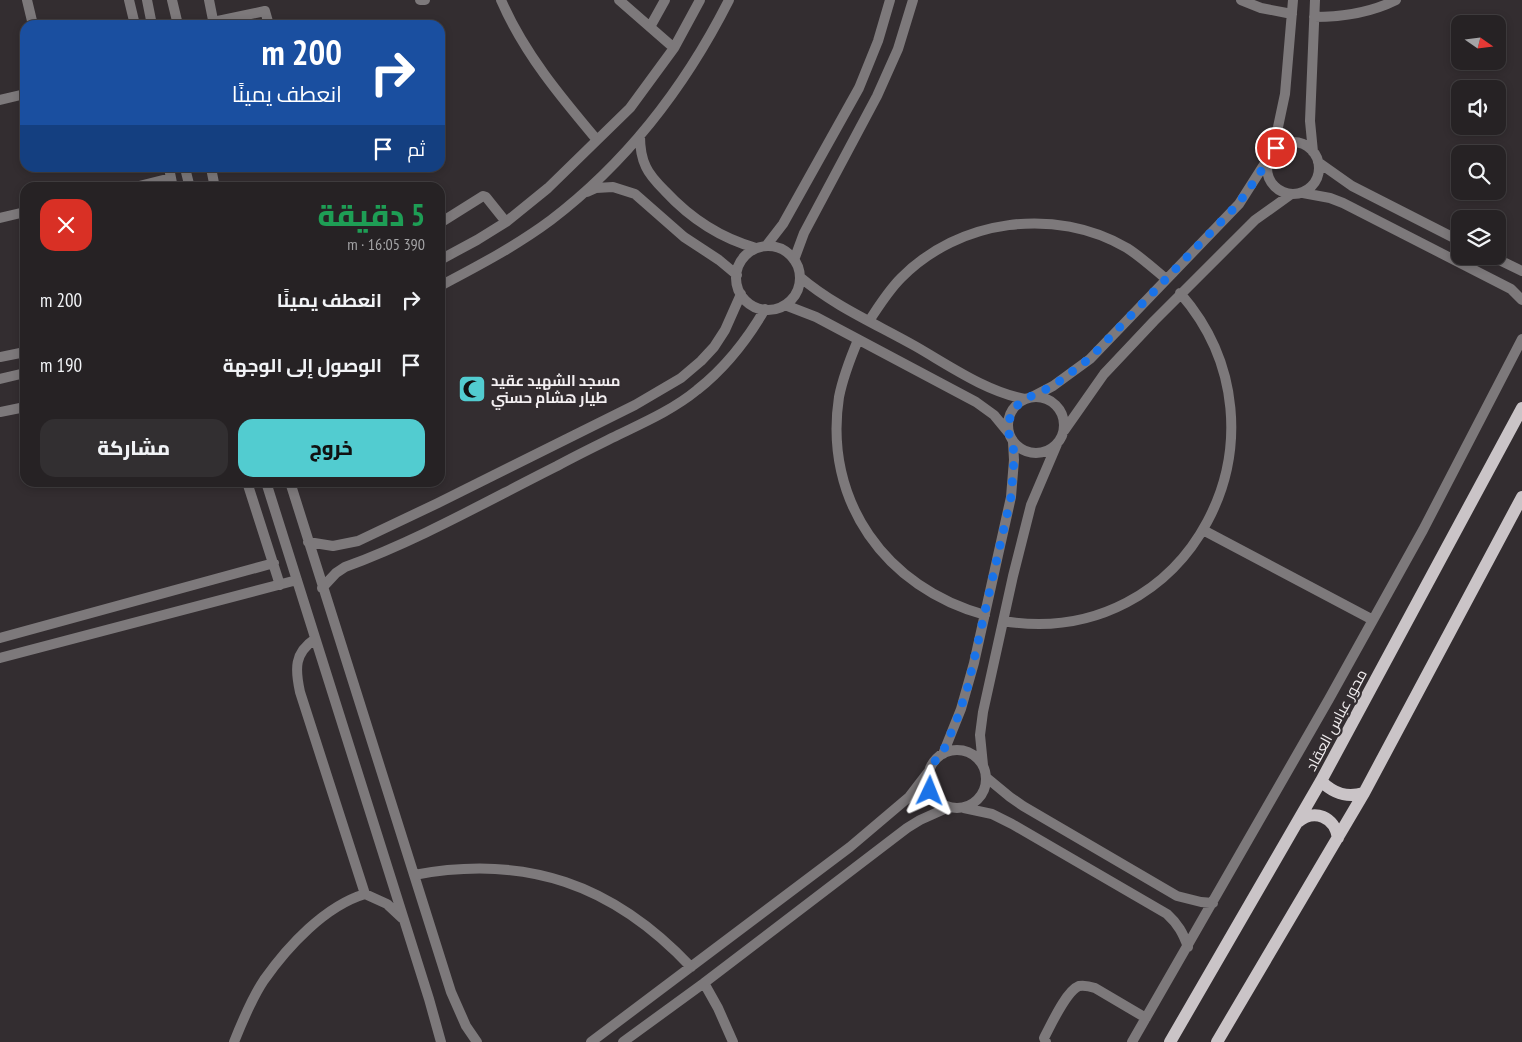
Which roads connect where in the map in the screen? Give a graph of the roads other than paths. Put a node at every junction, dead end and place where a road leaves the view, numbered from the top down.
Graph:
1 (27, 0) edge
2 (129, 0) edge
3 (147, 0) edge
4 (172, 0) edge
5 (209, 0) edge
6 (420, 0) edge
7 (425, 0) edge
8 (501, 0) edge
9 (619, 0) edge
10 (665, 0) edge
11 (700, 0) edge
12 (729, 0) edge
13 (890, 0) edge
14 (912, 0) edge
15 (1241, 0) edge
16 (1293, 0) edge
17 (1315, 0) edge
18 (1396, 0) edge
19 (1292, 14) junction
20 (1314, 17) junction
21 (32, 20) edge
22 (134, 20) edge
23 (151, 20) edge
24 (177, 20) edge
25 (213, 20) edge
26 (227, 20) edge
27 (268, 20) edge
28 (650, 27) junction
29 (674, 48) junction
30 (20, 95) edge
31 (0, 100) edge
32 (640, 136) junction
33 (597, 140) junction
34 (1313, 152) junction
35 (1269, 157) junction
36 (1318, 162) junction
37 (171, 178) edge
38 (155, 182) edge
39 (1303, 193) junction
40 (1290, 195) junction
41 (580, 196) junction
42 (20, 213) edge
43 (0, 218) edge
44 (445, 219) edge
45 (506, 222) junction
46 (1451, 236) edge
47 (761, 247) junction
48 (445, 257) edge
49 (794, 260) junction
50 (1506, 263) edge
51 (1522, 271) edge
52 (737, 274) junction
53 (800, 277) junction
54 (1166, 279) junction
55 (445, 283) edge
56 (741, 294) junction
57 (1180, 294) junction
58 (1522, 300) edge
59 (785, 304) junction
60 (765, 309) junction
61 (869, 321) junction
62 (1522, 339) edge
63 (858, 340) junction
64 (20, 353) edge
65 (0, 357) edge
66 (20, 374) edge
67 (0, 379) edge
68 (1028, 398) junction
69 (20, 408) edge
70 (1522, 408) edge
71 (0, 412) edge
72 (1064, 430) junction
73 (1008, 432) junction
74 (1013, 442) junction
75 (1057, 444) junction
76 (249, 487) edge
77 (268, 487) edge
78 (292, 487) edge
79 (1522, 497) edge
80 (1203, 530) junction
81 (308, 542) junction
82 (274, 563) junction
83 (297, 580) junction
84 (280, 585) junction
85 (322, 588) junction
86 (985, 615) junction
87 (1373, 620) junction
88 (1003, 621) junction
89 (0, 638) edge
90 (315, 639) junction
91 (0, 658) edge
92 (942, 754) junction
93 (983, 765) junction
94 (929, 771) junction
95 (986, 778) junction
96 (1321, 781) junction
97 (1364, 794) junction
98 (949, 807) junction
99 (964, 808) junction
100 (1297, 823) junction
101 (1338, 838) junction
102 (414, 875) junction
103 (365, 894) junction
104 (1213, 902) junction
105 (404, 920) junction
106 (1188, 947) junction
107 (691, 967) junction
108 (704, 984) junction
109 (1146, 1018) junction
110 (234, 1042) edge
111 (441, 1042) edge
112 (477, 1042) edge
113 (590, 1042) edge
114 (623, 1042) edge
115 (734, 1042) edge
116 (1046, 1042) edge
117 (1132, 1042) edge
118 (1170, 1042) edge
119 (1217, 1042) edge

1 - 21 street
2 - 22 street
3 - 23 street
4 - 24 street
5 - 25 street
6 - 7 street
8 - 33 street
9 - 28 street
10 - 28 street
11 - 29 street
12 - 32 street
13 - 47 street
14 - 49 street
15 - 19 street
16 - 19 street
17 - 20 street
18 - 20 street
19 - 35 street
20 - 34 street
26 - 27 street
28 - 29 street
29 - 33 street
30 - 31 street
32 - 41 street
32 - 47 street
33 - 45 street
34 - 35 street
34 - 36 street
35 - 40 street
35 - 54 street
36 - 39 street
36 - 46 street
37 - 38 street
39 - 40 street
39 - 58 street
40 - 57 street
41 - 52 street
41 - 55 street
42 - 43 street
44 - 45 street
45 - 48 street
47 - 49 street
47 - 52 street
49 - 53 street
50 - 51 street
52 - 56 street
53 - 59 street
53 - 61 street
54 - 61 street
54 - 68 street
56 - 60 street
56 - 81 street
57 - 72 street
57 - 80 street
59 - 60 street
59 - 63 street
60 - 85 street
61 - 68 street
62 - 87 street
63 - 73 street
63 - 86 street
64 - 65 street
66 - 67 street
68 - 72 street
68 - 73 street
69 - 71 street
70 - 96 main road, محور عباس العقاد
72 - 75 street
73 - 74 street
74 - 75 street
74 - 86 street
75 - 88 street
76 - 82 street
77 - 83 street
78 - 81 street
79 - 97 main road
80 - 87 street
80 - 88 street
81 - 85 street
82 - 84 street
82 - 89 street
83 - 84 street
83 - 90 street
84 - 91 street
85 - 102 street
86 - 92 street
87 - 104 street
88 - 93 street
90 - 103 street
90 - 105 street
92 - 93 street
92 - 94 street
93 - 95 street
94 - 98 street
94 - 107 street
95 - 99 street
95 - 104 street
96 - 97 main road
96 - 100 main road, محور عباس العقاد
97 - 101 main road
98 - 99 street
98 - 108 street
99 - 106 street
100 - 101 main road
100 - 118 main road, محور عباس العقاد
101 - 119 main road
102 - 107 street
102 - 112 street
103 - 105 street
103 - 110 street
104 - 106 street
105 - 111 street
106 - 109 street
107 - 113 street
108 - 114 street
108 - 115 street
109 - 116 street
109 - 117 street

